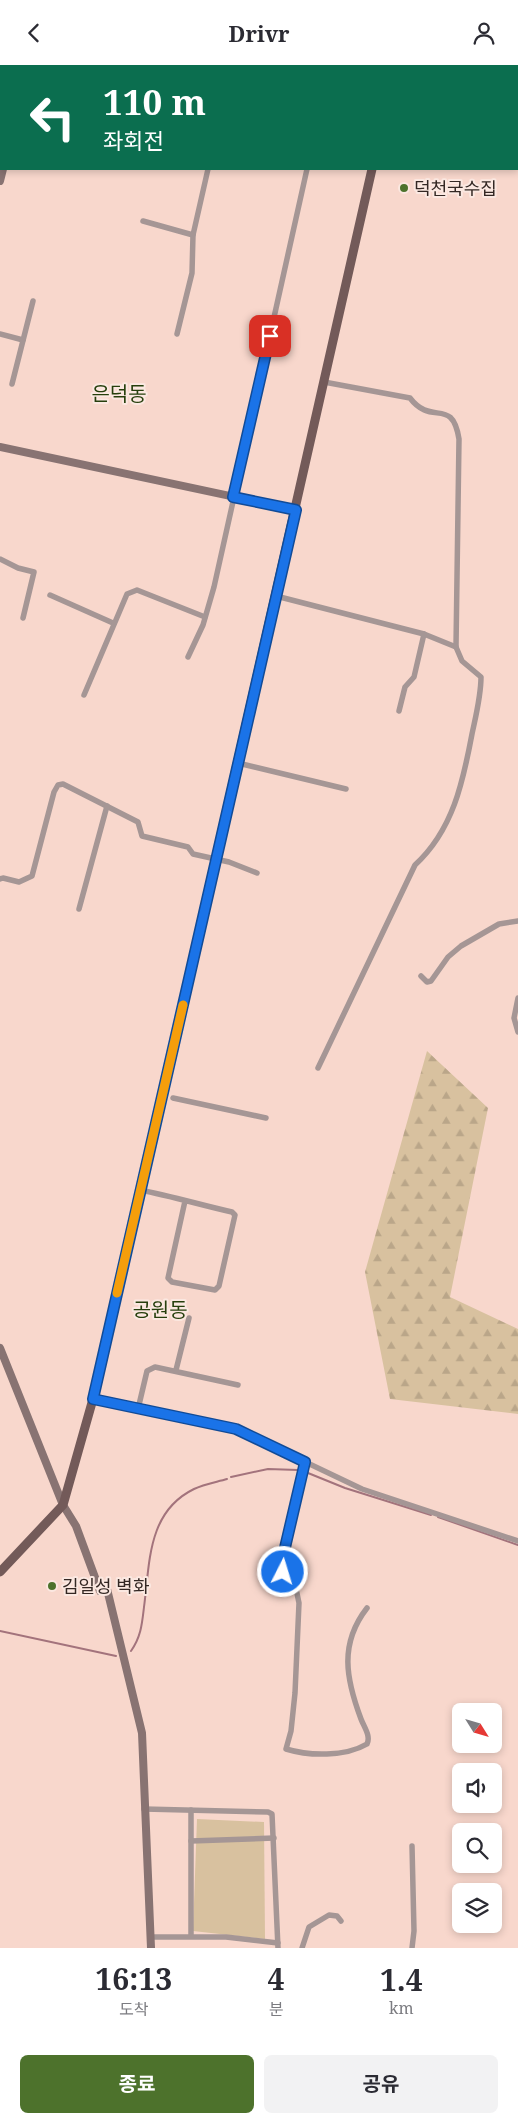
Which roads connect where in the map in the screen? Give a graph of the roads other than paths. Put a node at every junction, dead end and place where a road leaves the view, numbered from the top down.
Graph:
1 (208, 170) edge
2 (307, 170) edge
3 (372, 170) edge
4 (143, 221) dead end
5 (193, 235) junction
6 (33, 301) dead end
7 (0, 334) edge
8 (177, 334) dead end
9 (23, 340) junction
10 (324, 382) junction
11 (12, 384) dead end
12 (0, 447) edge
13 (233, 497) junction
14 (296, 510) junction
15 (0, 559) edge
16 (50, 595) dead end
17 (276, 596) junction
18 (205, 617) junction
19 (24, 618) dead end
20 (113, 623) junction
21 (424, 634) junction
22 (456, 647) junction
23 (188, 657) dead end
24 (84, 695) dead end
25 (399, 711) dead end
26 (238, 763) junction
27 (346, 789) dead end
28 (107, 806) junction
29 (216, 859) junction
30 (257, 873) dead end
31 (2, 879) edge
32 (79, 909) dead end
33 (518, 921) edge
34 (421, 975) dead end
35 (518, 998) edge
36 (518, 1031) edge
37 (318, 1068) dead end
38 (173, 1098) dead end
39 (266, 1119) dead end
40 (140, 1190) junction
41 (185, 1201) junction
42 (188, 1318) dead end
43 (0, 1348) edge
44 (176, 1370) junction
45 (238, 1385) dead end
46 (93, 1399) junction
47 (138, 1409) junction
48 (305, 1462) junction
49 (62, 1505) junction
50 (518, 1541) edge
51 (0, 1572) edge
52 (367, 1608) dead end
53 (144, 1809) junction
54 (192, 1810) junction
55 (274, 1837) junction
56 (191, 1841) junction
57 (412, 1846) dead end
58 (341, 1921) dead end
59 (191, 1936) junction
60 (150, 1937) junction
61 (278, 1946) edge
62 (151, 1948) edge
63 (302, 1948) edge
64 (412, 1948) edge

1 - 5 street
2 - 13 street
3 - 10 main road
4 - 5 street
5 - 8 street
6 - 9 street
7 - 9 street
9 - 11 street
10 - 14 main road
10 - 22 street
12 - 13 street
13 - 14 street
13 - 18 street
14 - 17 main road
15 - 19 street
16 - 20 street
17 - 21 street
17 - 26 main road
18 - 20 street
18 - 23 street
20 - 24 street
21 - 22 street
21 - 25 street
22 - 37 street
26 - 27 street
26 - 29 main road
28 - 29 street
28 - 31 street
28 - 32 street
29 - 30 street
29 - 40 main road
33 - 34 street
35 - 36 street
38 - 39 street
40 - 41 street
40 - 46 main road
41 - 41 street
42 - 44 street
43 - 49 street
44 - 45 street
44 - 47 street
46 - 47 street
46 - 49 main road
47 - 48 street
48 - 50 street
48 - 52 street
49 - 51 main road
49 - 53 street
53 - 54 street
53 - 60 street
54 - 55 street
54 - 56 street
55 - 56 street
55 - 61 street
56 - 59 street
57 - 64 street
58 - 63 street
59 - 60 street
59 - 61 street
60 - 62 street

